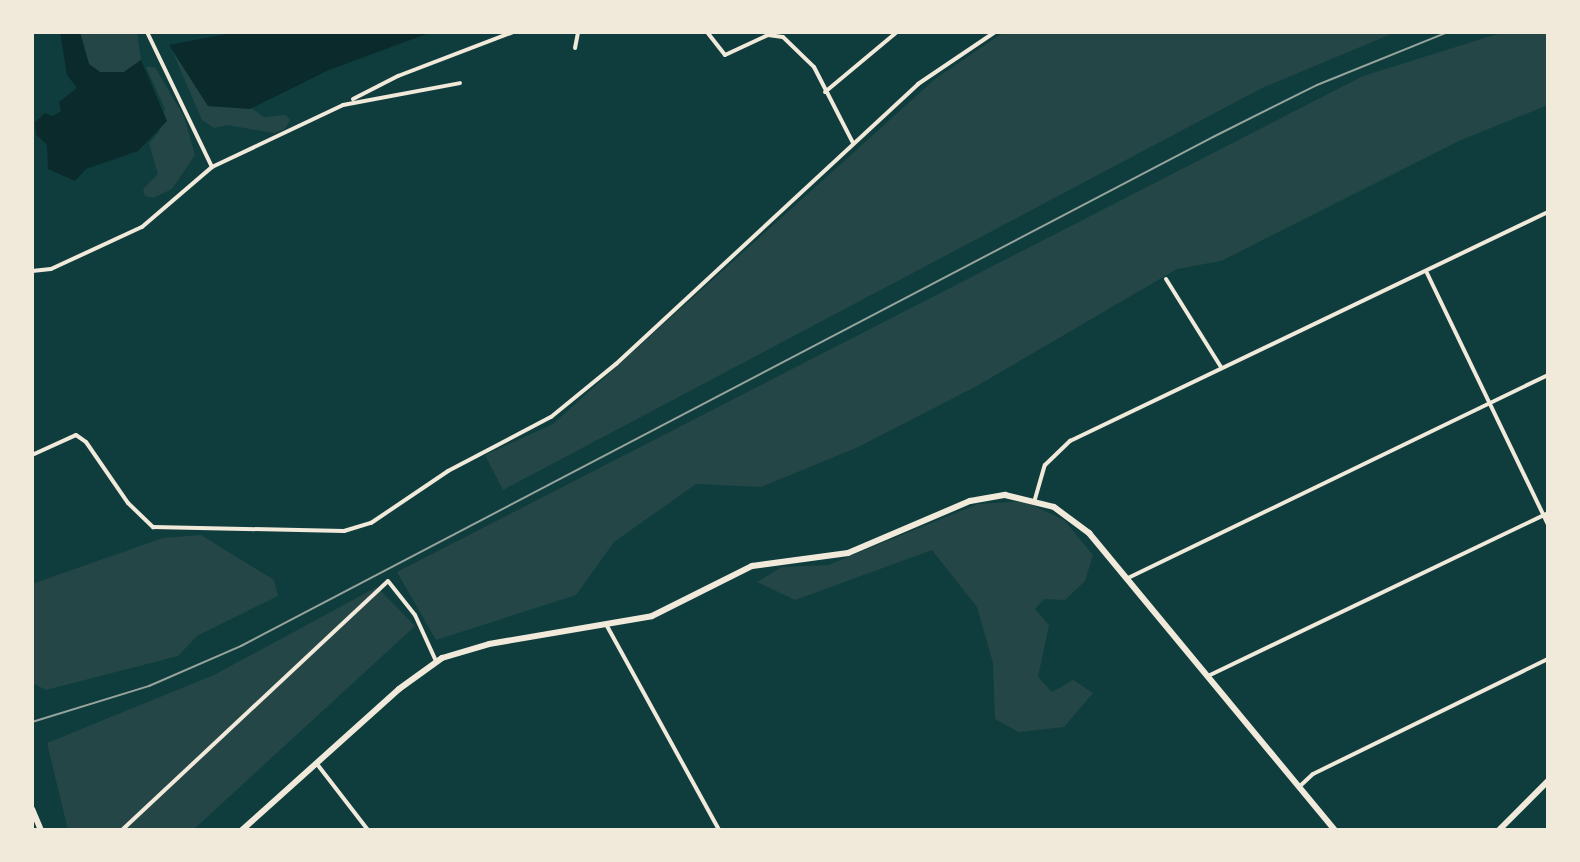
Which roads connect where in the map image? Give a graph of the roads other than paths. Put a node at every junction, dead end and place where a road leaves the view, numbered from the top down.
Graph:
1 (147, 32) edge
2 (513, 32) edge
3 (578, 32) edge
4 (707, 32) edge
5 (995, 32) edge
6 (895, 33) edge
7 (575, 48) dead end
8 (460, 83) dead end
9 (825, 92) junction
10 (343, 105) junction
11 (853, 143) junction
12 (212, 167) junction
13 (1548, 212) edge
14 (1426, 270) junction
15 (32, 271) edge
16 (1166, 279) dead end
17 (1221, 367) junction
18 (1548, 375) edge
19 (1490, 401) junction
20 (32, 455) edge
21 (1035, 499) junction
22 (1546, 514) edge
23 (1548, 525) edge
24 (1128, 578) junction
25 (607, 626) junction
26 (1548, 659) edge
27 (436, 661) junction
28 (1208, 676) junction
29 (317, 764) junction
30 (1548, 781) edge
31 (1299, 787) junction
32 (32, 809) edge
33 (41, 830) edge
34 (122, 830) edge
35 (242, 830) edge
36 (368, 830) edge
37 (719, 830) edge
38 (1335, 830) edge
39 (1499, 830) edge

1 - 12 street
2 - 10 street
3 - 7 street
4 - 9 street
5 - 11 street
6 - 9 street
8 - 10 street
9 - 11 street
10 - 12 street
11 - 20 street
12 - 15 street
13 - 14 street
14 - 17 street
14 - 19 street
16 - 17 street
17 - 21 street
18 - 19 street
19 - 22 street
19 - 24 street
21 - 24 main road
21 - 25 main road
22 - 23 street
22 - 28 street
24 - 28 main road
25 - 27 main road
25 - 37 street
26 - 31 street
27 - 29 main road
27 - 34 street
28 - 31 main road
29 - 35 main road
29 - 36 street
30 - 39 main road
31 - 38 main road
32 - 33 main road

